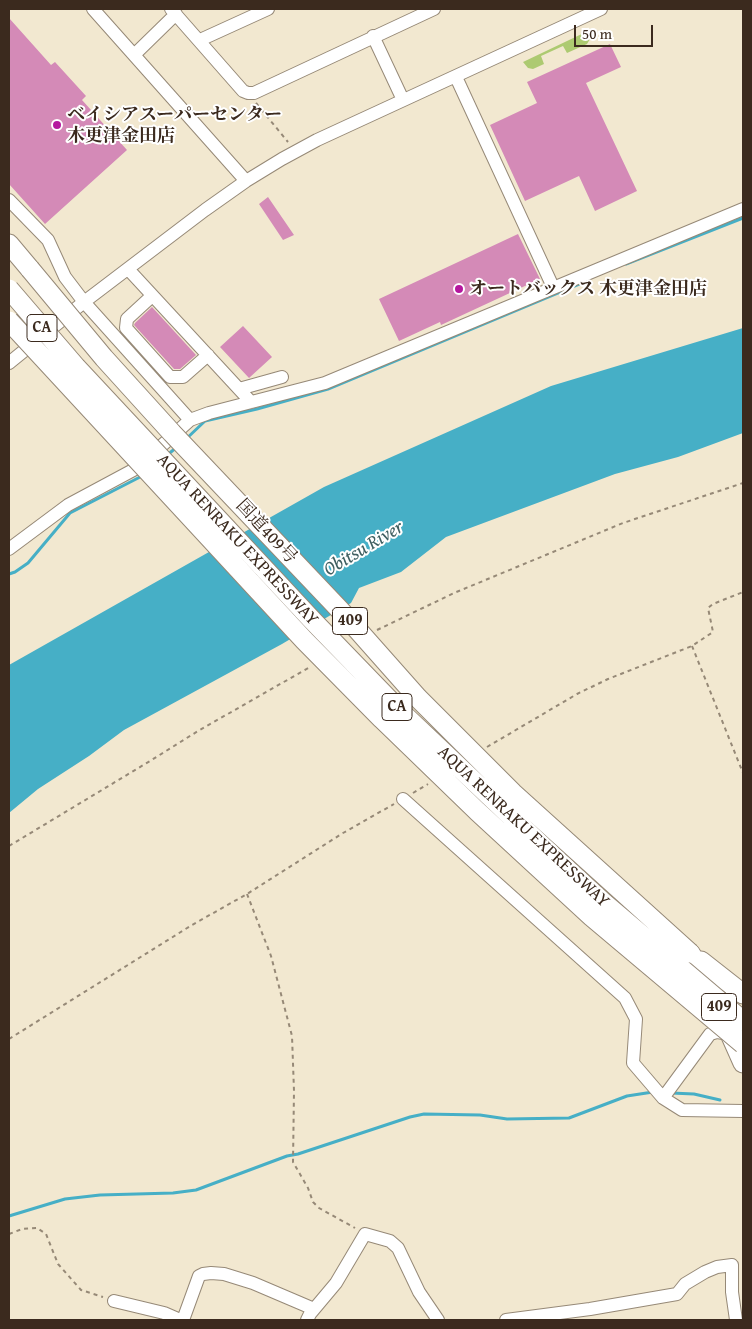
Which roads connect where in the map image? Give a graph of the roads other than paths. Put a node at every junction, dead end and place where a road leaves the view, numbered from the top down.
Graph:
1 (93, 9) edge
2 (268, 9) edge
3 (434, 9) edge
4 (601, 9) edge
5 (173, 11) edge
6 (374, 36) junction
7 (200, 40) junction
8 (134, 55) junction
9 (456, 77) junction
10 (404, 100) junction
11 (246, 181) junction
12 (9, 200) edge
13 (743, 209) edge
14 (9, 244) edge
15 (128, 269) junction
16 (10, 285) edge
17 (553, 287) junction
18 (152, 296) junction
19 (84, 302) junction
20 (9, 320) edge
21 (9, 334) edge
22 (208, 356) junction
23 (9, 363) edge
24 (60, 377) junction
25 (282, 377) dead end
26 (239, 389) junction
27 (251, 402) junction
28 (190, 420) junction
29 (9, 549) edge
30 (403, 799) road end
31 (690, 953) junction
32 (743, 994) edge
33 (739, 1033) edge
34 (743, 1063) edge
35 (663, 1098) junction
36 (743, 1110) edge
37 (114, 1301) road end
38 (311, 1315) edge
39 (182, 1320) edge
40 (438, 1320) edge
41 (506, 1320) edge
42 (736, 1320) edge

1 - 8 street
2 - 7 street
3 - 6 street
4 - 9 street
5 - 7 street
5 - 8 street
6 - 7 street
6 - 10 street
8 - 11 street
9 - 10 street
9 - 17 street
10 - 11 street
11 - 15 street
12 - 19 street
13 - 17 street
14 - 31 highway, 国道409号 / 409, bridge
15 - 18 street
15 - 19 street
16 - 33 highway, AQUA RENRAKU EXPRESSWAY / CA, bridge
17 - 27 street
18 - 22 street
18 - 22 street
19 - 23 street
19 - 28 street
20 - 24 highway, AQUA RENRAKU EXPRESSWAY / CA, bridge
21 - 24 highway, bridge
22 - 26 street
24 - 33 highway, AQUA RENRAKU EXPRESSWAY / CA, bridge
25 - 26 street
26 - 27 street
27 - 28 street
28 - 29 street
30 - 35 street
31 - 32 highway, 国道409号 / 409
31 - 33 highway, 国道409号 / 409
33 - 34 highway, 国道409号 / 409
33 - 35 street
35 - 36 street
37 - 39 street
38 - 39 street
38 - 40 street
41 - 42 street

